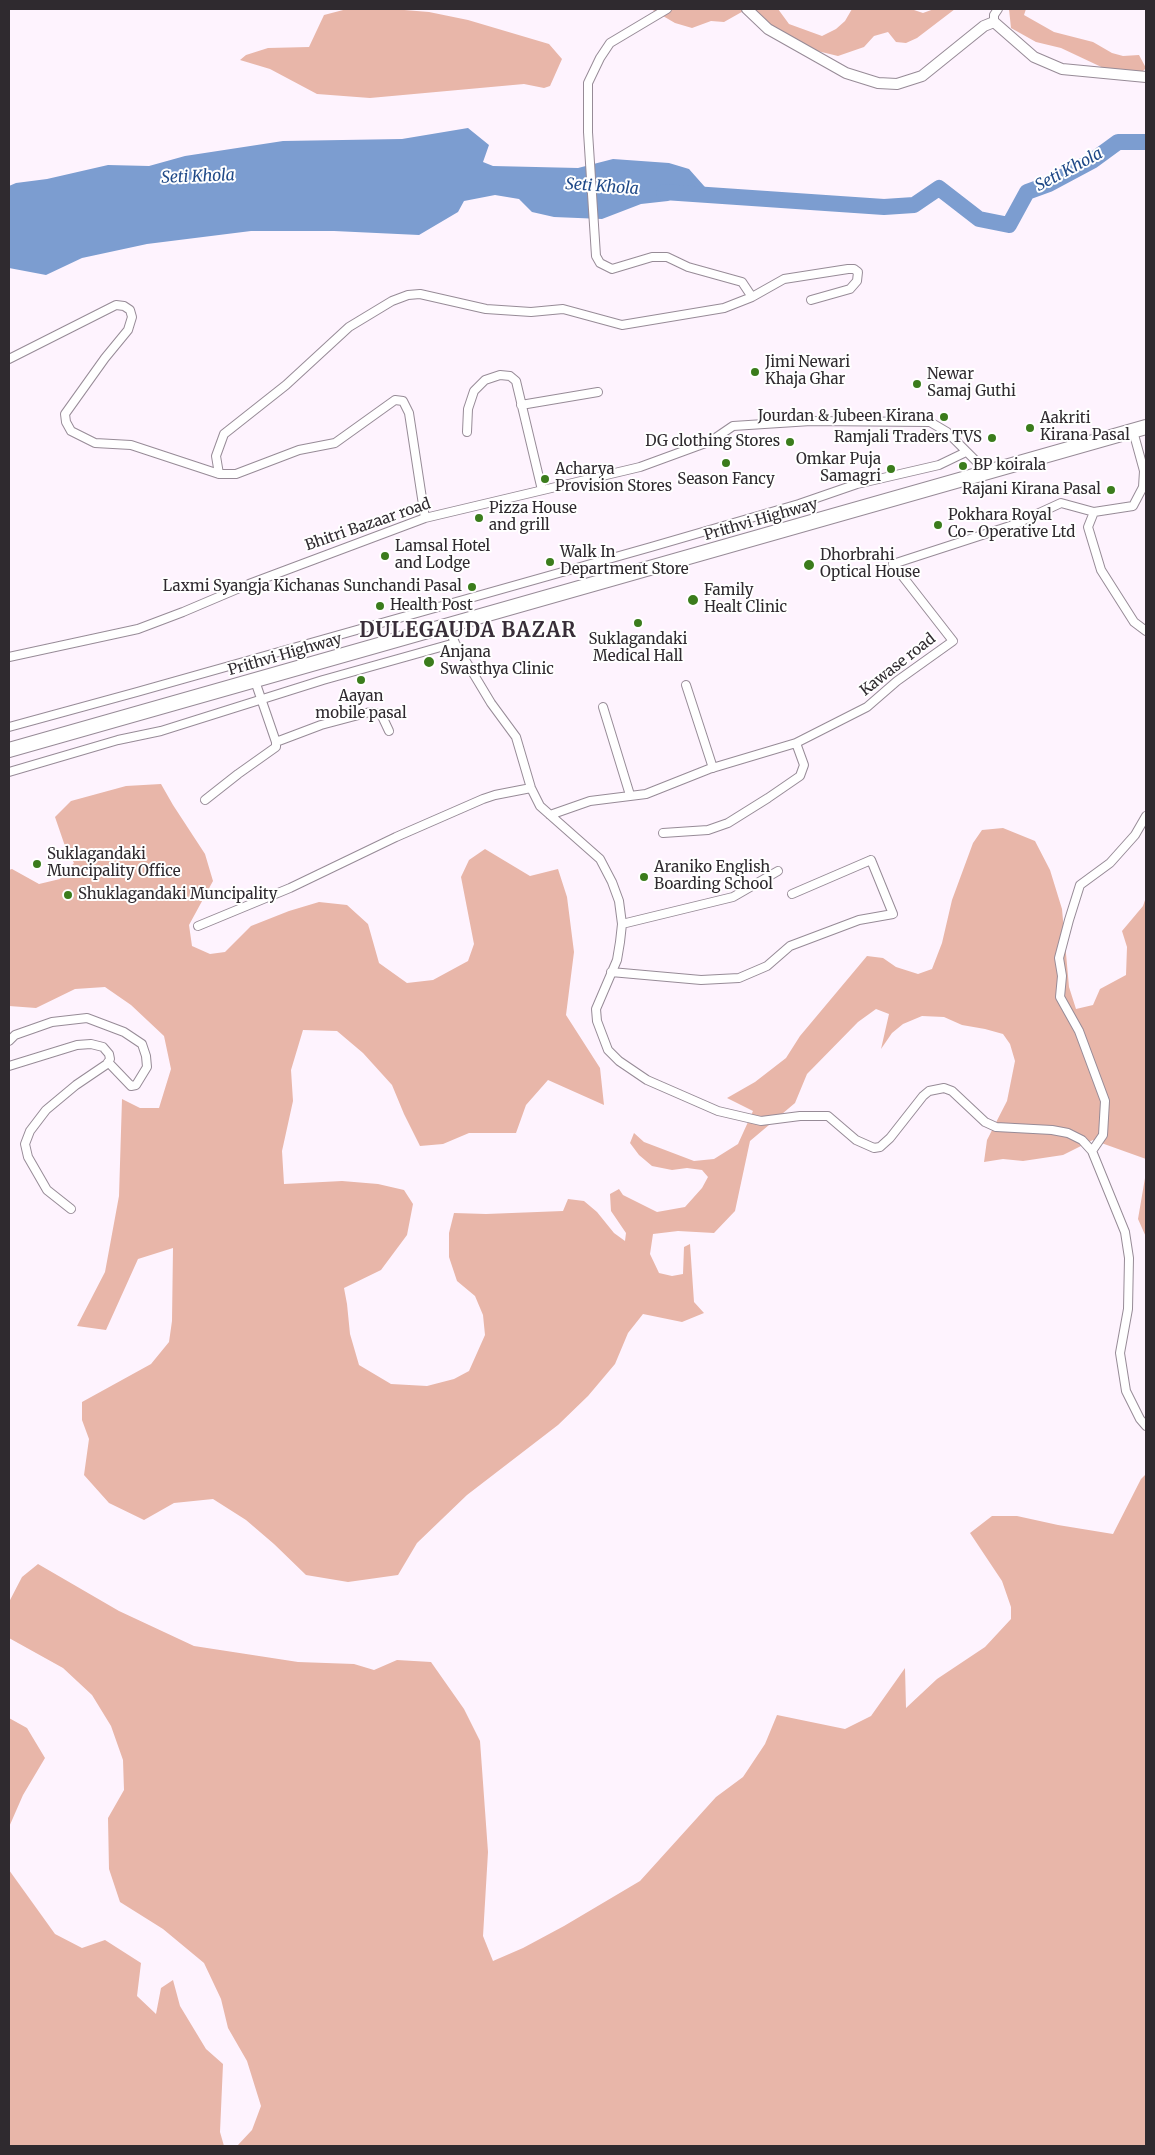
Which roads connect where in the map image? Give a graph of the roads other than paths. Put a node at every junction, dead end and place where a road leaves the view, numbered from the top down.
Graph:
1 (666, 9) edge
2 (747, 9) edge
3 (998, 9) edge
4 (994, 22) junction
5 (1146, 77) edge
6 (752, 297) junction
7 (811, 300) dead end
8 (9, 359) edge
9 (598, 392) dead end
10 (522, 405) junction
11 (1140, 429) edge
12 (467, 432) dead end
13 (966, 452) junction
14 (988, 472) junction
15 (219, 474) junction
16 (542, 490) junction
17 (1094, 512) junction
18 (425, 518) junction
19 (448, 626) junction
20 (1146, 631) edge
21 (456, 643) junction
22 (9, 657) edge
23 (255, 681) junction
24 (686, 685) dead end
25 (260, 700) junction
26 (603, 707) dead end
27 (9, 726) edge
28 (389, 731) dead end
29 (276, 742) junction
30 (796, 743) junction
31 (9, 750) edge
32 (714, 768) junction
33 (9, 772) edge
34 (531, 788) junction
35 (630, 795) junction
36 (205, 800) dead end
37 (550, 815) junction
38 (1146, 816) edge
39 (663, 833) dead end
40 (778, 871) dead end
41 (792, 894) dead end
42 (622, 924) junction
43 (198, 926) dead end
44 (611, 972) junction
45 (9, 1042) edge
46 (108, 1062) junction
47 (9, 1066) edge
48 (1092, 1151) junction
49 (71, 1210) dead end
50 (1146, 1426) edge

1 - 6 street
2 - 4 street
3 - 4 street
4 - 5 street
6 - 7 street
6 - 15 street
8 - 15 street
9 - 10 street
10 - 12 street
10 - 16 street
11 - 14 highway, Prithvi Highway
11 - 17 street, Kawase road
13 - 14 street, Bhitri Bazaar road
13 - 16 street, Bhitri Bazaar road
13 - 27 street
14 - 19 highway, Prithvi Highway
15 - 18 street
16 - 18 street, Bhitri Bazaar road
17 - 20 street
17 - 30 street, Kawase road
18 - 22 street, Bhitri Bazaar road
19 - 21 street
19 - 23 highway, Prithvi Highway
21 - 25 street
21 - 34 street
23 - 25 street
23 - 31 highway, Prithvi Highway
24 - 32 street
25 - 29 street
25 - 33 street
26 - 35 street
28 - 29 street
29 - 36 street
30 - 32 street
30 - 39 street
32 - 35 street
34 - 37 street
34 - 43 street
35 - 37 street
37 - 42 street
38 - 48 street
40 - 42 street
41 - 44 street
42 - 44 street
44 - 48 street
45 - 46 street
46 - 47 street
46 - 49 street
48 - 50 street

